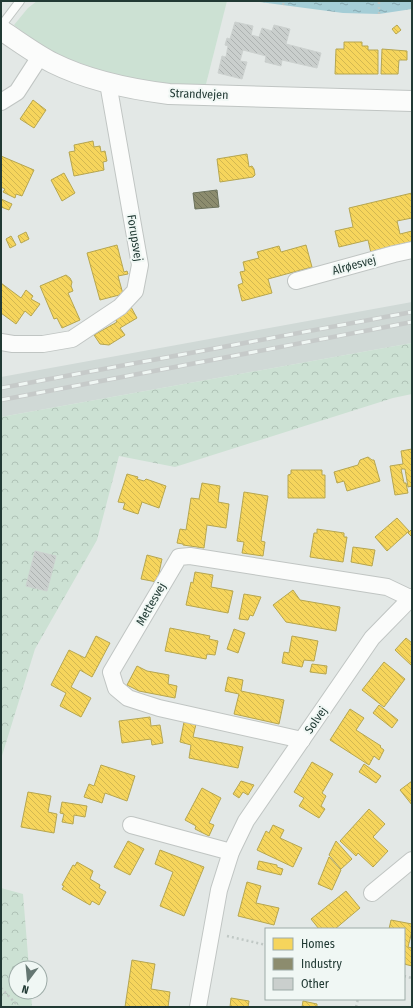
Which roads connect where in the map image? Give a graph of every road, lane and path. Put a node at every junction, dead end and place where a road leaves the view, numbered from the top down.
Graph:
1 (20, 1) edge
2 (284, 1) edge
3 (380, 1) edge
4 (283, 5) dead end
5 (379, 14) dead end
6 (1, 26) edge
7 (1, 30) edge
8 (40, 55) junction
9 (108, 83) junction
10 (412, 101) edge
11 (1, 102) edge
12 (412, 250) edge
13 (296, 281) dead end
14 (1, 342) edge
15 (411, 598) edge
16 (302, 740) junction
17 (131, 826) dead end
18 (231, 852) junction
19 (412, 860) edge
20 (372, 893) dead end
21 (211, 932) junction
22 (265, 945) edge
23 (1, 988) edge
24 (19, 1007) edge
25 (198, 1007) edge

1 - 6 lane
2 - 4 path
3 - 5 path
7 - 8 street, Strandvejen
8 - 9 street, Strandvejen
8 - 11 street
9 - 10 street, Strandvejen
9 - 14 street, Forupsvej
12 - 13 street, Alrøesvej
15 - 16 street, Solvej
15 - 16 street, Mettesvej
16 - 18 street, Solvej
17 - 18 street
18 - 21 street, Solvej
19 - 20 street
21 - 22 path
21 - 25 street, Solvej
23 - 24 path

